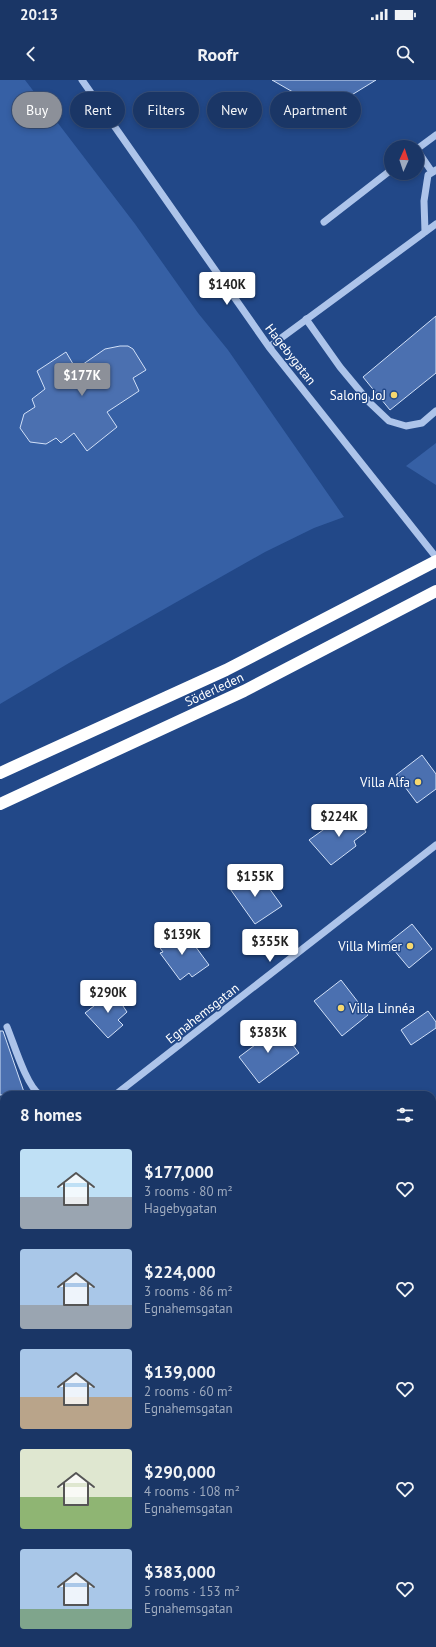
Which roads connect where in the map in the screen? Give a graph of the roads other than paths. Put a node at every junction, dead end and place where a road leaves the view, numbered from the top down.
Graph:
1 (82, 80) edge
2 (436, 135) edge
3 (424, 144) edge
4 (424, 158) edge
5 (434, 171) edge
6 (384, 175) edge
7 (324, 222) dead end
8 (436, 224) edge
9 (425, 232) junction
10 (306, 319) junction
11 (268, 347) junction
12 (436, 411) edge
13 (436, 557) edge
14 (436, 561) edge
15 (436, 591) edge
16 (0, 774) edge
17 (0, 804) edge
18 (436, 845) edge
19 (7, 1027) dead end
20 (34, 1091) edge
21 (120, 1091) edge

1 - 11 street, Hagebygatan
2 - 3 street
4 - 5 street
5 - 9 street
6 - 7 street
8 - 9 street
9 - 10 street
10 - 11 street
10 - 12 street
11 - 13 street, Hagebygatan
14 - 16 highway, Söderleden
15 - 17 highway, Söderleden
18 - 21 street, Egnahemsgatan
19 - 20 street

